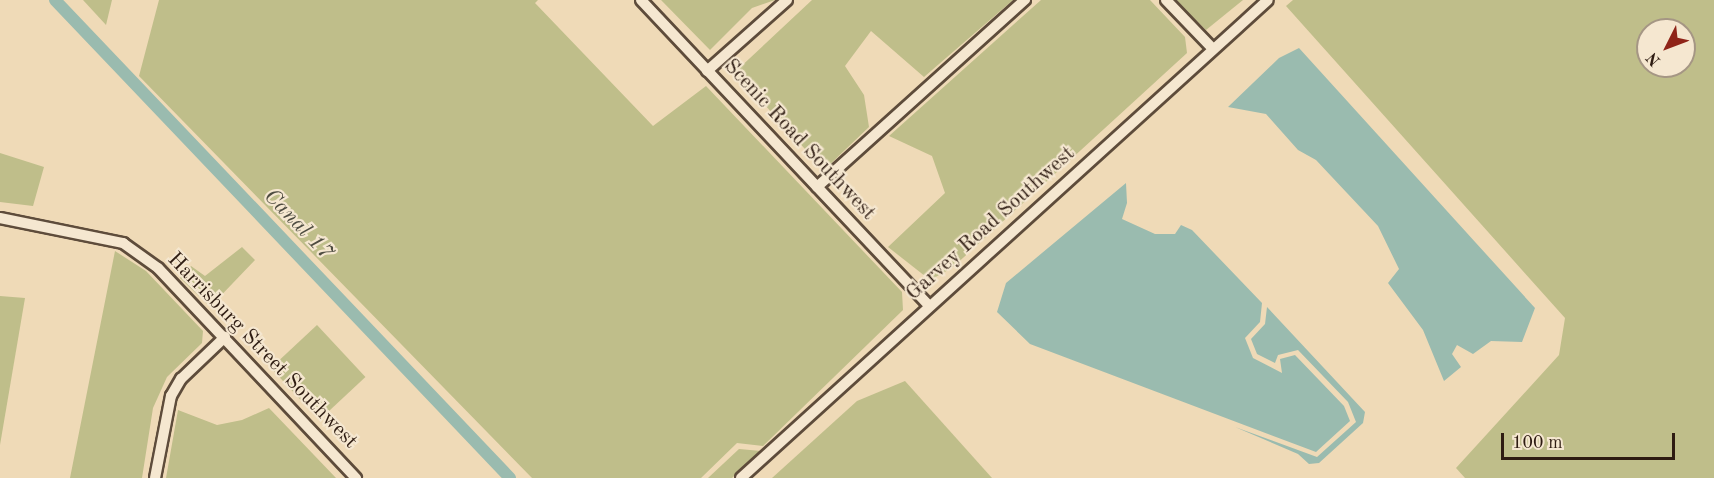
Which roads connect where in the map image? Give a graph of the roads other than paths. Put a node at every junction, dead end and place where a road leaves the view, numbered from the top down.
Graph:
1 (640, 0) edge
2 (787, 0) edge
3 (1025, 0) edge
4 (1166, 0) edge
5 (1268, 0) edge
6 (1213, 49) junction
7 (708, 71) junction
8 (817, 187) junction
9 (0, 218) edge
10 (929, 306) junction
11 (225, 337) junction
12 (155, 478) edge
13 (356, 478) edge
14 (741, 478) edge

1 - 7 street, Scenic Road Southwest
2 - 7 street
3 - 8 street
4 - 6 street
5 - 6 street, Garvey Road Southwest
6 - 10 street, Garvey Road Southwest
7 - 8 street, Scenic Road Southwest
8 - 10 street, Scenic Road Southwest
9 - 11 street, Harrisburg Street Southwest
10 - 14 street, Garvey Road Southwest
11 - 12 street
11 - 13 street, Harrisburg Street Southwest

